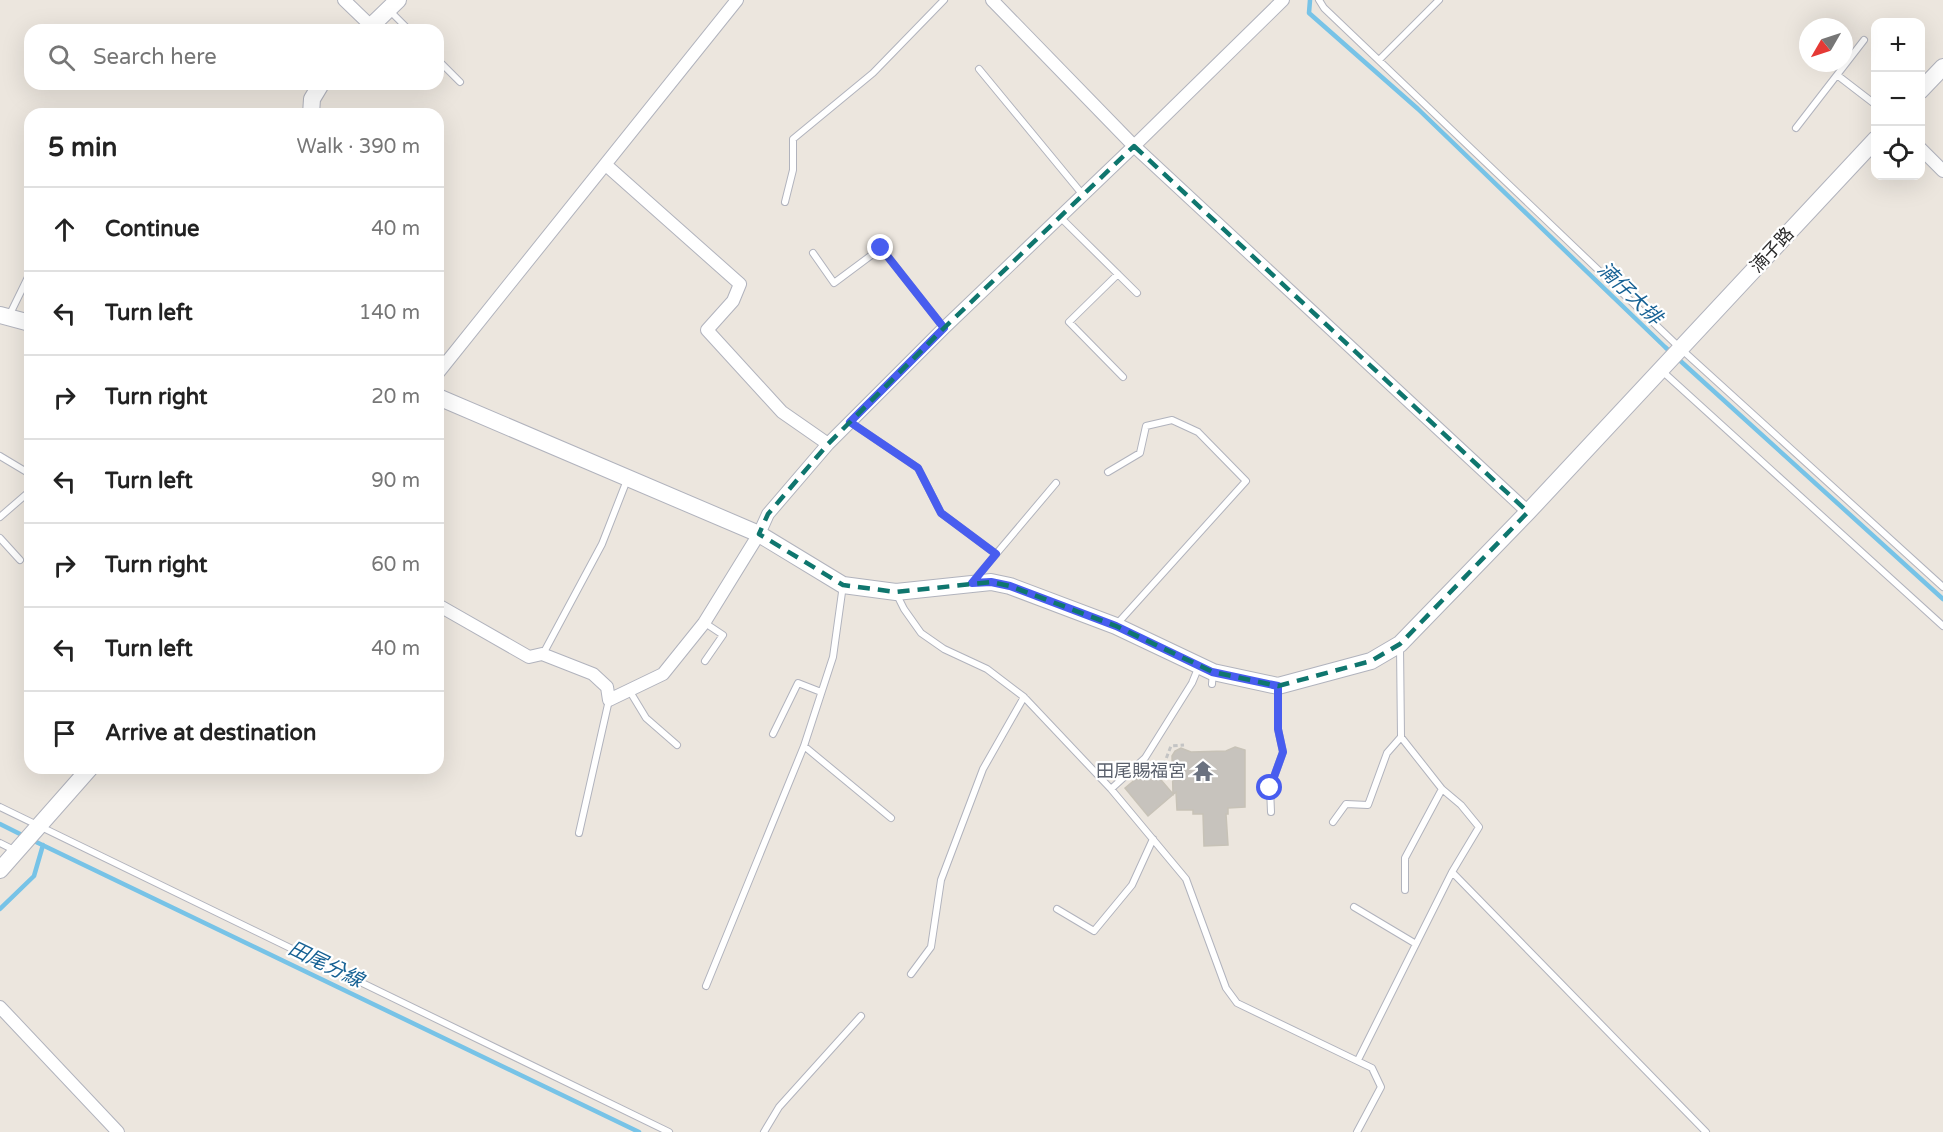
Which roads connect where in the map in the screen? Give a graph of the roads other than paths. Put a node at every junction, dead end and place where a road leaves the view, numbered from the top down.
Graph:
1 (344, 0) edge
2 (737, 0) edge
3 (944, 0) edge
4 (992, 0) edge
5 (1283, 0) edge
6 (1319, 0) edge
7 (1438, 0) edge
8 (393, 5) edge
9 (365, 24) edge
10 (373, 24) edge
11 (405, 24) edge
12 (1864, 40) dead end
13 (1379, 60) junction
14 (444, 66) edge
15 (1943, 67) edge
16 (979, 69) dead end
17 (1837, 75) junction
18 (460, 82) dead end
19 (1925, 86) edge
20 (317, 90) edge
21 (1871, 102) edge
22 (311, 108) edge
23 (1796, 128) dead end
24 (1871, 143) edge
25 (1134, 146) junction
26 (1925, 153) edge
27 (606, 165) junction
28 (1943, 171) edge
29 (1083, 195) junction
30 (785, 202) dead end
31 (1060, 217) junction
32 (813, 252) dead end
33 (1118, 274) junction
34 (24, 283) edge
35 (1137, 293) dead end
36 (4, 316) edge
37 (24, 321) edge
38 (944, 328) junction
39 (1672, 357) junction
40 (444, 366) edge
41 (1123, 376) dead end
42 (444, 400) edge
43 (850, 422) junction
44 (828, 444) junction
45 (0, 456) edge
46 (24, 470) edge
47 (1108, 472) dead end
48 (627, 478) junction
49 (1056, 483) dead end
50 (24, 496) edge
51 (1528, 512) junction
52 (0, 517) edge
53 (759, 534) junction
54 (0, 538) edge
55 (996, 554) junction
56 (20, 560) dead end
57 (972, 583) junction
58 (843, 585) junction
59 (1943, 587) edge
60 (896, 592) junction
61 (444, 608) edge
62 (704, 622) junction
63 (1116, 626) junction
64 (1943, 626) edge
65 (1400, 644) junction
66 (542, 654) junction
67 (705, 661) dead end
68 (1208, 674) junction
69 (1278, 686) junction
70 (629, 690) junction
71 (821, 692) junction
72 (1024, 697) junction
73 (609, 700) junction
74 (773, 734) dead end
75 (1401, 737) junction
76 (677, 745) dead end
77 (804, 746) junction
78 (85, 774) edge
79 (1111, 789) junction
80 (1442, 789) junction
81 (0, 807) edge
82 (1271, 812) dead end
83 (891, 818) dead end
84 (1333, 822) dead end
85 (39, 826) junction
86 (579, 833) dead end
87 (1153, 839) junction
88 (0, 843) edge
89 (17, 852) junction
90 (0, 870) edge
91 (1452, 872) junction
92 (1405, 890) dead end
93 (1354, 907) dead end
94 (1057, 909) dead end
95 (1416, 944) junction
96 (911, 974) dead end
97 (706, 986) dead end
98 (0, 1007) edge
99 (861, 1016) dead end
100 (1358, 1060) junction
101 (118, 1132) edge
102 (669, 1132) edge
103 (764, 1132) edge
104 (1357, 1132) edge
105 (1706, 1132) edge

1 - 9 street
2 - 27 street
3 - 30 lane
4 - 25 street
5 - 25 street
6 - 13 lane
7 - 13 lane
8 - 10 street
8 - 11 lane
12 - 17 lane
13 - 39 lane
14 - 18 lane
15 - 19 street
16 - 29 lane
17 - 21 lane
17 - 23 lane
20 - 22 street
24 - 39 street, 湳子路
25 - 29 street
25 - 51 street
26 - 28 street
27 - 40 street
27 - 44 street
29 - 31 street
31 - 33 lane
31 - 38 street
32 - 38 lane
33 - 35 lane
33 - 41 lane
34 - 36 lane
36 - 37 street
38 - 43 street
39 - 51 street, 湳子路
39 - 59 lane
39 - 64 lane
42 - 48 street
43 - 44 street
43 - 55 lane
44 - 53 street
45 - 46 lane
47 - 63 lane
48 - 53 street
48 - 66 lane
49 - 55 lane
50 - 52 lane
51 - 65 street, 湳子路
53 - 58 street
53 - 62 street
54 - 56 lane
55 - 57 lane
57 - 60 street
57 - 63 street
58 - 60 street
58 - 71 lane
60 - 72 lane
61 - 66 street
62 - 67 lane
62 - 70 street
63 - 68 street
65 - 69 street, 湳子路
65 - 75 lane
66 - 73 street
68 - 69 street
68 - 79 lane
69 - 82 lane
70 - 73 street
70 - 76 lane
71 - 74 lane
71 - 77 lane
72 - 79 lane
72 - 96 lane
73 - 86 lane
75 - 80 lane
75 - 84 lane
77 - 83 lane
77 - 97 lane
78 - 85 street
79 - 87 lane
80 - 91 lane
80 - 92 lane
81 - 85 lane
85 - 89 street
85 - 102 lane
87 - 94 lane
87 - 100 lane
88 - 89 lane
89 - 90 street
91 - 95 lane
91 - 105 lane
93 - 95 lane
95 - 100 lane
98 - 101 street
99 - 103 lane
100 - 104 lane

